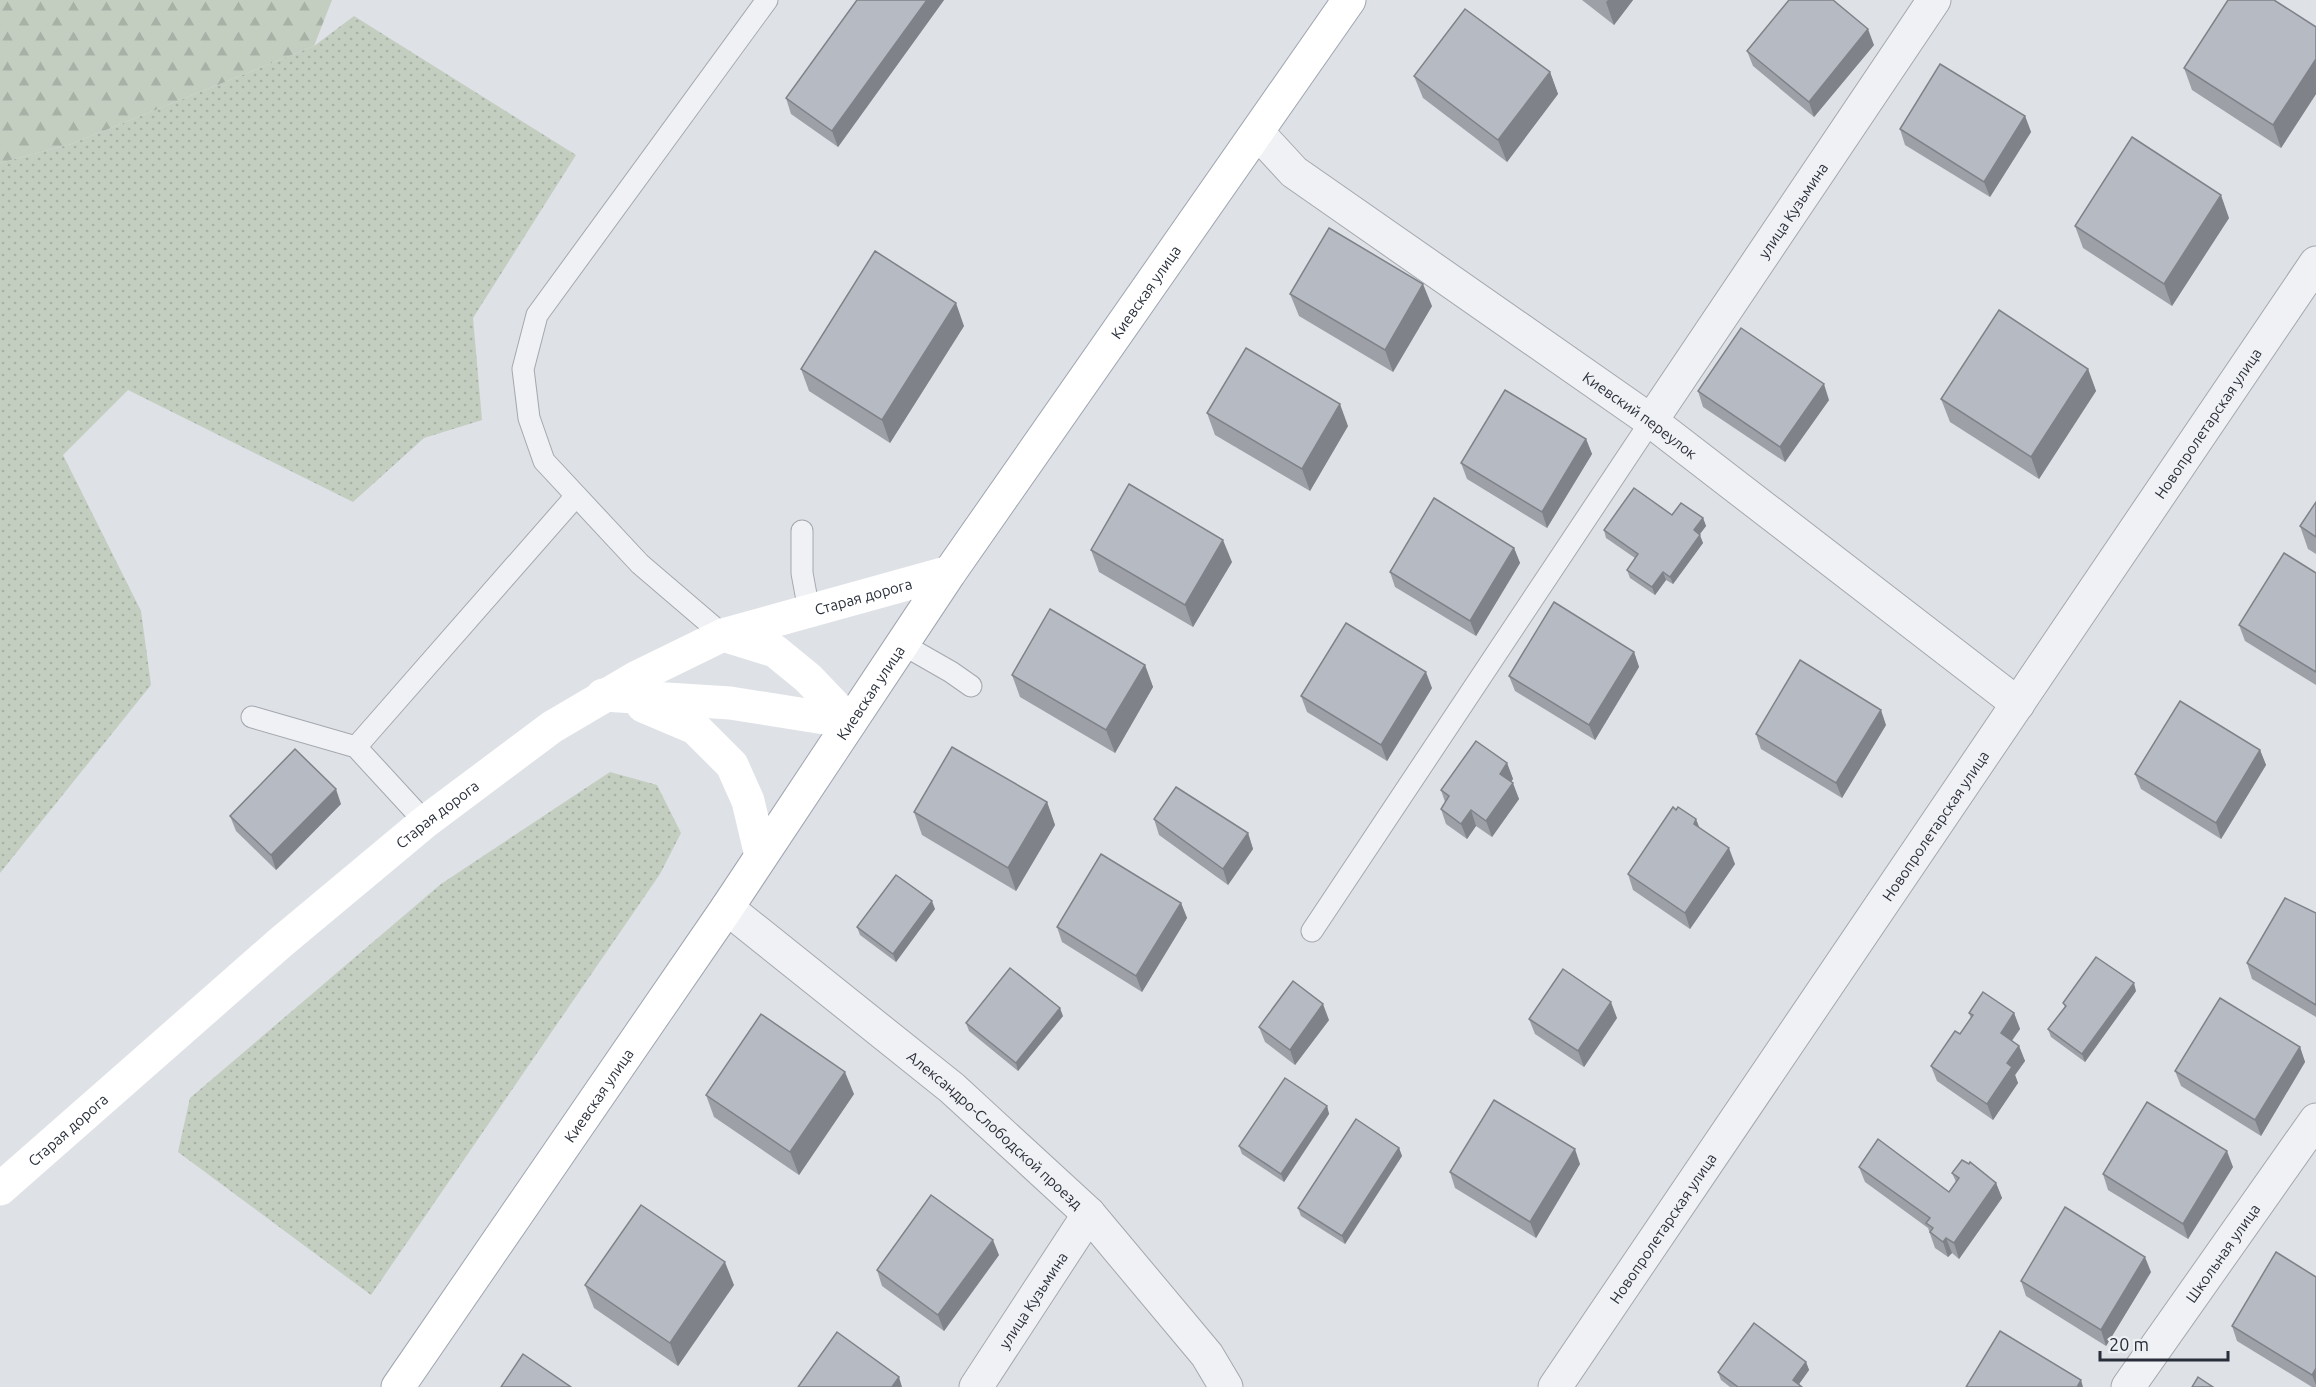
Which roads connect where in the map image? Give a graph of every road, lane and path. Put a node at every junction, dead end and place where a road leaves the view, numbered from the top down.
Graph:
1 (767, 0) edge
2 (1349, 0) edge
3 (1934, 0) edge
4 (1258, 133) junction
5 (2316, 263) edge
6 (1650, 422) junction
7 (576, 496) junction
8 (802, 531) dead end
9 (950, 572) junction
10 (809, 611) junction
11 (723, 635) junction
12 (902, 644) junction
13 (971, 686) dead end
14 (603, 695) junction
15 (2018, 704) junction
16 (252, 717) dead end
17 (850, 722) junction
18 (356, 747) junction
19 (425, 822) junction
20 (761, 856) junction
21 (727, 908) junction
22 (1312, 931) dead end
23 (2316, 1120) edge
24 (5, 1175) edge
25 (1089, 1214) junction
26 (398, 1387) edge
27 (976, 1387) edge
28 (1226, 1387) edge
29 (1555, 1387) edge
30 (2128, 1387) edge

1 - 7 lane
2 - 4 street, Киевская улица
3 - 6 street, улица Кузьмина
4 - 6 street, Киевский переулок
4 - 9 street, Киевская улица
5 - 15 street, Новопролетарская улица
6 - 15 street, Киевский переулок
6 - 22 lane
7 - 11 lane
7 - 18 lane
8 - 10 lane
9 - 10 street, Старая дорога
9 - 12 street, Киевская улица
10 - 11 street, Старая дорога
11 - 14 street, Старая дорога
11 - 17 street
12 - 13 lane
12 - 17 street, Киевская улица
14 - 17 street
14 - 19 street, Старая дорога
14 - 20 street
15 - 29 street, Новопролетарская улица
16 - 18 lane
17 - 20 street, Киевская улица
18 - 19 lane
19 - 24 street, Старая дорога
20 - 21 street, Киевская улица
21 - 25 street, Александро-Слободской проезд
21 - 26 street, Киевская улица
23 - 30 street, Школьная улица
25 - 27 street, улица Кузьмина
25 - 28 street, Александро-Слободской проезд

